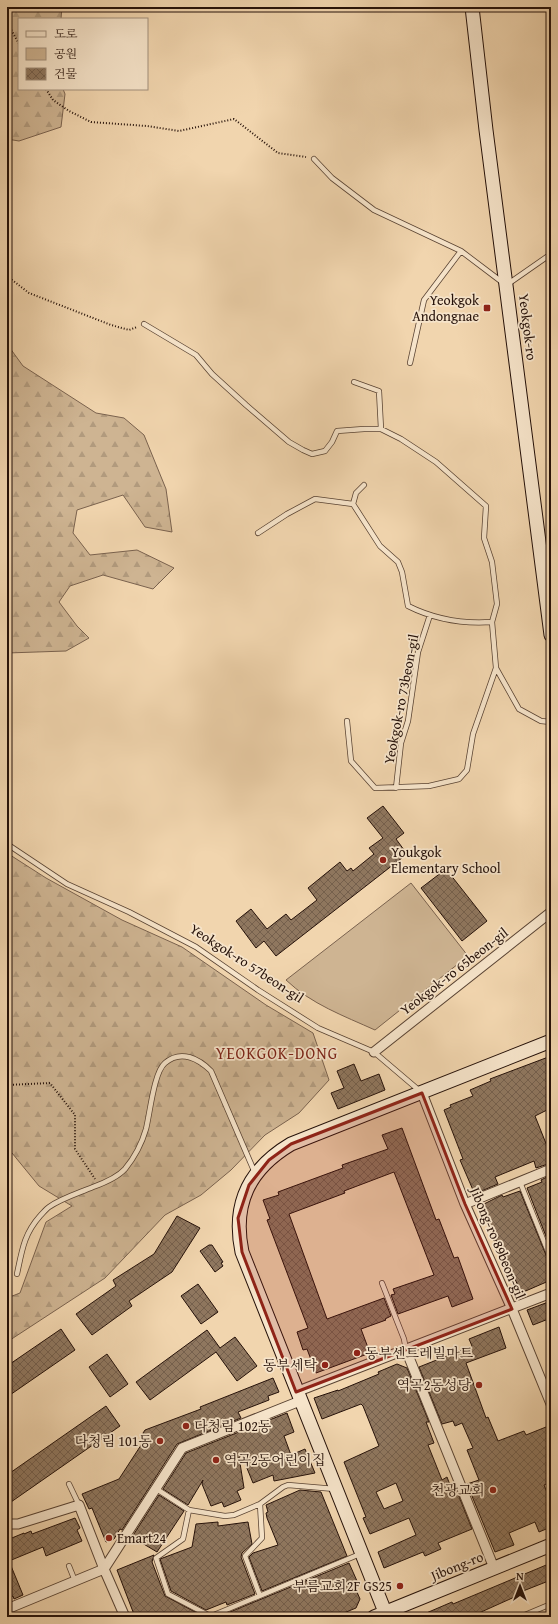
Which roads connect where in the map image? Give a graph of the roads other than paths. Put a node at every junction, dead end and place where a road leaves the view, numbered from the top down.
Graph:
1 (472, 7) edge
2 (314, 159) road end
3 (461, 250) junction
4 (551, 254) edge
5 (506, 285) junction
6 (144, 324) road end
7 (410, 363) dead end
8 (354, 382) dead end
9 (381, 430) junction
10 (364, 485) dead end
11 (353, 504) junction
12 (258, 534) dead end
13 (430, 615) junction
14 (492, 622) junction
15 (551, 635) edge
16 (496, 668) junction
17 (348, 721) dead end
18 (551, 722) edge
19 (396, 788) junction
20 (7, 844) edge
21 (551, 912) edge
22 (551, 1041) edge
23 (374, 1052) junction
24 (422, 1093) junction
25 (551, 1169) edge
26 (256, 1175) junction
27 (520, 1182) junction
28 (465, 1204) junction
29 (551, 1259) edge
30 (17, 1274) dead end
31 (382, 1283) dead end
32 (551, 1293) edge
33 (512, 1309) junction
34 (406, 1350) junction
35 (298, 1396) junction
36 (551, 1404) edge
37 (69, 1484) dead end
38 (155, 1488) junction
39 (336, 1489) junction
40 (260, 1504) junction
41 (79, 1505) junction
42 (189, 1510) junction
43 (7, 1524) edge
44 (551, 1545) edge
45 (362, 1554) junction
46 (69, 1566) dead end
47 (494, 1568) junction
48 (104, 1569) junction
49 (75, 1581) junction
50 (260, 1596) junction
51 (551, 1604) edge
52 (7, 1609) edge
53 (382, 1616) edge
54 (125, 1617) edge
55 (209, 1617) edge
56 (523, 1617) edge

1 - 5 street, Yeokgok-ro
2 - 3 lane, Yeokgok-ro
3 - 5 lane, Yeokgok-ro
3 - 7 lane
4 - 5 lane
5 - 15 street, Yeokgok-ro
6 - 9 lane
8 - 9 lane
9 - 14 lane
10 - 11 lane
11 - 12 lane
11 - 13 lane
13 - 14 lane
13 - 19 lane, Yeokgok-ro 73beon-gil
14 - 16 lane
16 - 18 lane
16 - 19 lane
17 - 19 lane
20 - 23 lane, Yeokgok-ro 57beon-gil
21 - 23 street, Yeokgok-ro 65beon-gil
22 - 24 street
23 - 24 lane, Yeokgok-ro 57beon-gil
24 - 26 street
24 - 28 street, Jibong-ro 89beon-gil
25 - 27 street
26 - 30 lane
26 - 35 street
27 - 28 street
27 - 29 lane
28 - 33 street, Jibong-ro 89beon-gil
31 - 34 lane
32 - 33 street
33 - 34 street
33 - 36 street, Jibong-ro 89beon-gil
34 - 35 street
34 - 47 street
35 - 38 street
35 - 39 street
37 - 41 lane
38 - 42 lane
38 - 48 street
39 - 40 lane
39 - 45 street
40 - 42 lane
40 - 50 lane
41 - 43 street
41 - 48 street
42 - 55 lane
44 - 47 street, Jibong-ro
45 - 50 lane
45 - 53 street
46 - 49 lane
47 - 53 street, Jibong-ro
48 - 49 street
48 - 54 street
49 - 52 street
50 - 55 lane
51 - 56 lane

